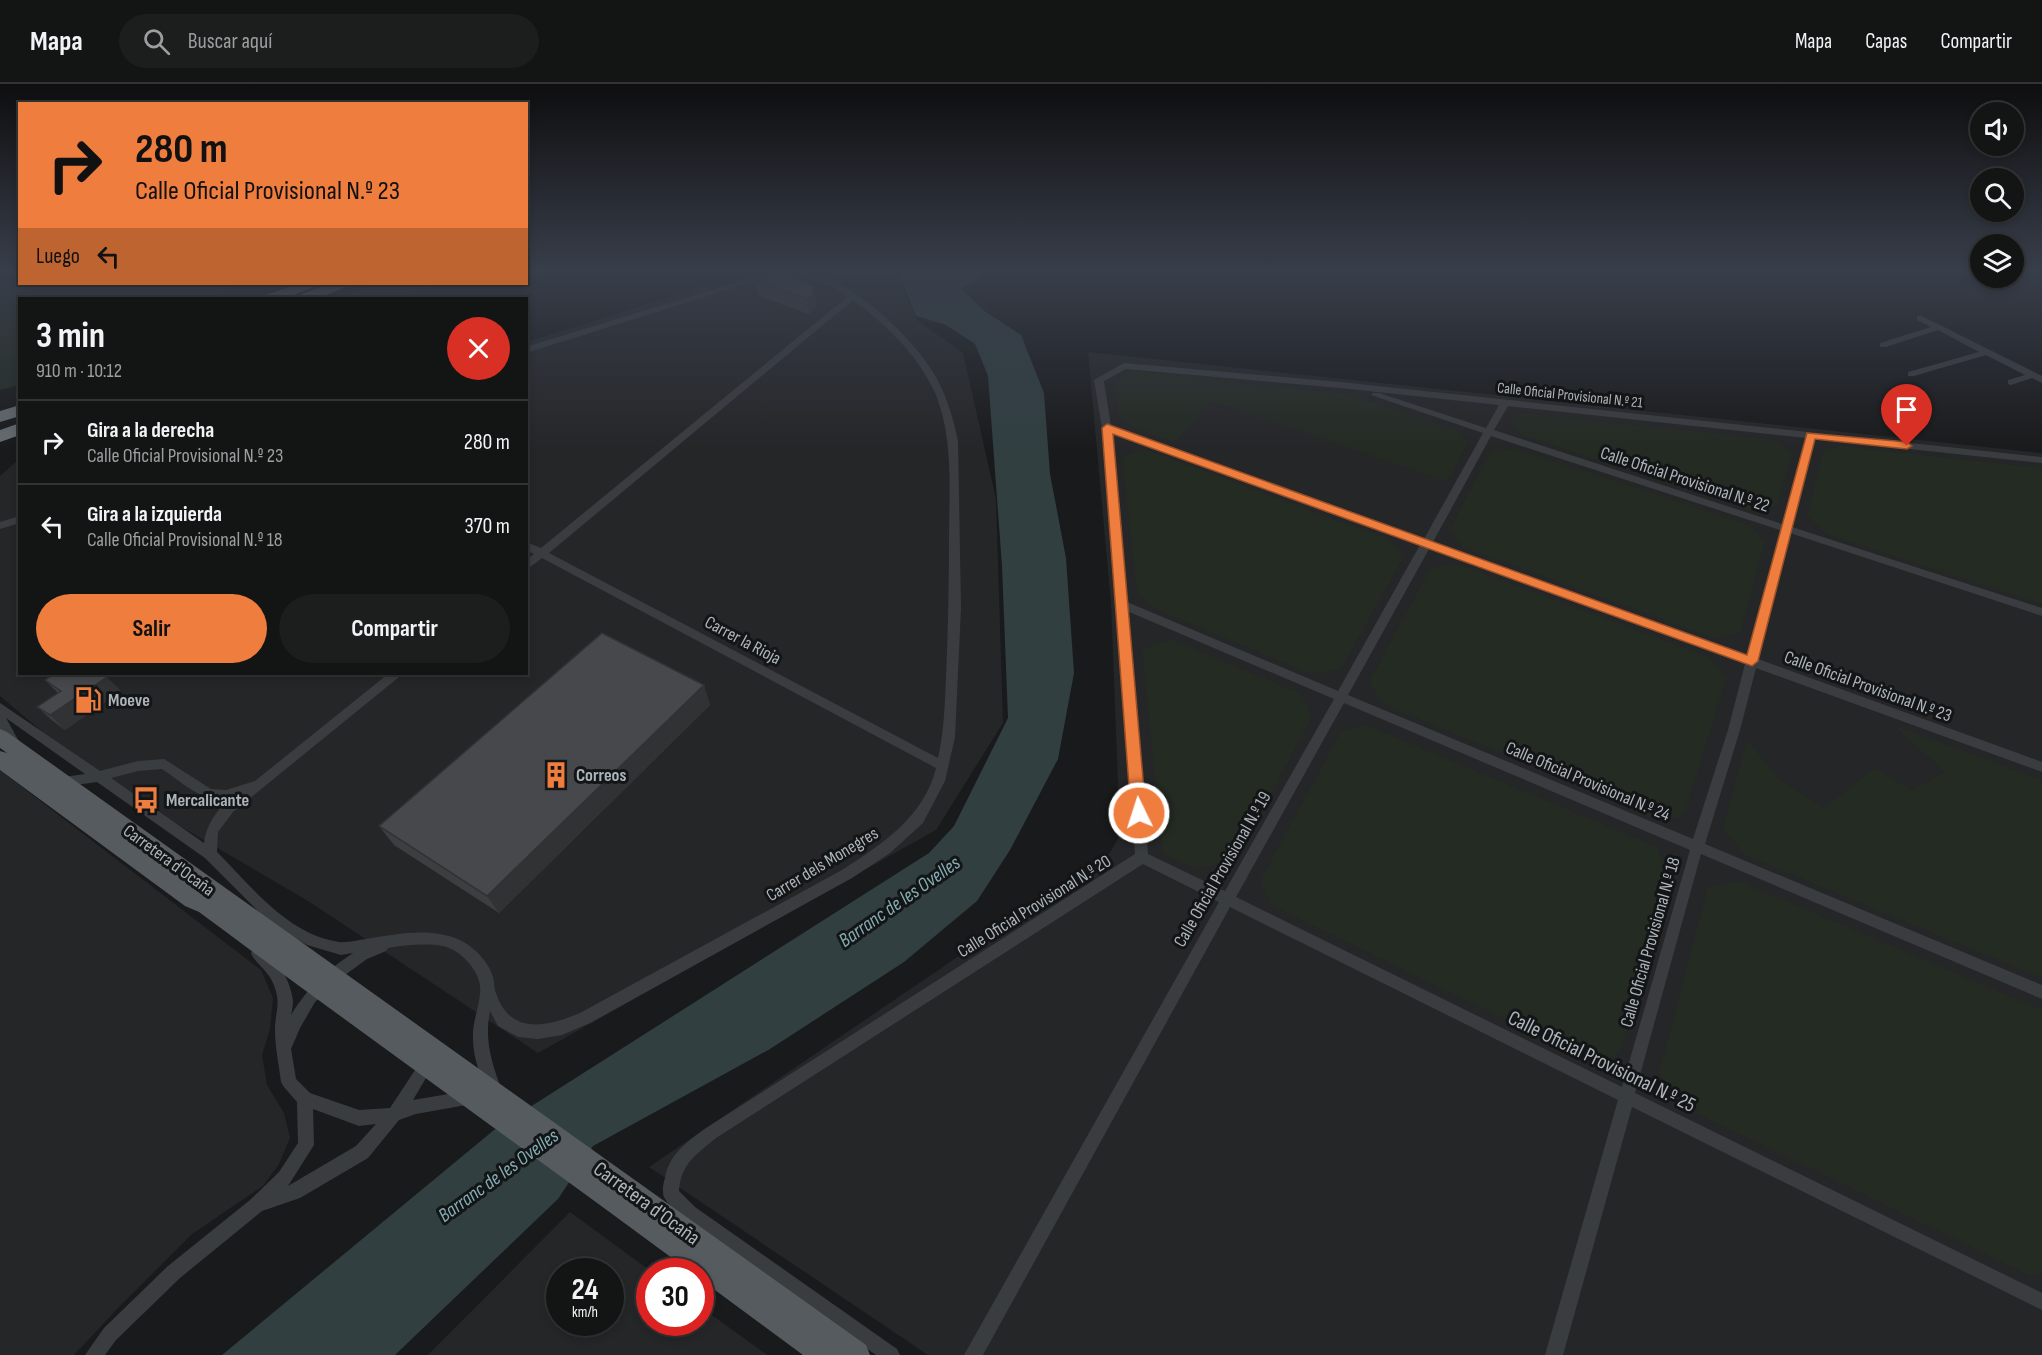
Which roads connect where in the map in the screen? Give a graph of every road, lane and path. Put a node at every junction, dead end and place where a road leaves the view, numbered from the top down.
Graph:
1 (586, 331) edge
2 (810, 331) edge
3 (893, 331) edge
4 (1926, 331) edge
5 (1947, 331) edge
6 (1883, 345) dead end
7 (528, 349) edge
8 (1988, 352) junction
9 (1911, 374) dead end
10 (2032, 375) junction
11 (2042, 380) edge
12 (2011, 382) dead end
13 (1353, 387) junction
14 (18, 402) edge
15 (1505, 403) junction
16 (0, 408) edge
17 (18, 411) edge
18 (0, 417) edge
19 (1107, 428) junction
20 (18, 429) edge
21 (1489, 433) junction
22 (1810, 435) junction
23 (0, 436) edge
24 (2042, 460) edge
25 (18, 520) edge
26 (0, 526) edge
27 (1786, 529) junction
28 (1426, 542) junction
29 (528, 546) edge
30 (542, 553) junction
31 (528, 564) edge
32 (1120, 604) junction
33 (2042, 612) edge
34 (1752, 661) junction
35 (394, 675) edge
36 (1341, 697) junction
37 (0, 708) edge
38 (0, 719) edge
39 (0, 737) edge
40 (9, 755) edge
41 (942, 766) junction
42 (2042, 767) edge
43 (96, 777) junction
44 (61, 782) junction
45 (259, 785) junction
46 (1697, 847) junction
47 (210, 854) junction
48 (1142, 857) junction
49 (1228, 898) junction
50 (193, 899) junction
51 (284, 937) junction
52 (402, 939) junction
53 (341, 949) junction
54 (325, 981) junction
55 (488, 992) junction
56 (2042, 992) edge
57 (284, 1049) junction
58 (427, 1056) junction
59 (1626, 1096) junction
60 (305, 1099) junction
61 (484, 1099) junction
62 (394, 1115) junction
63 (592, 1173) junction
64 (671, 1176) joint
65 (256, 1206) junction
66 (2042, 1302) edge
67 (94, 1355) edge
68 (827, 1355) edge
69 (856, 1355) edge
70 (891, 1355) edge
71 (973, 1355) edge
72 (1554, 1355) edge

1 - 7 street
2 - 30 street
3 - 41 street, Carrer dels Monegres
4 - 6 street
5 - 8 street
8 - 9 street
8 - 10 street
10 - 11 street
10 - 12 street
13 - 15 street, Calle Oficial Provisional N.º 21
13 - 19 street, Calle Oficial Provisional N.º 21
13 - 21 street, Calle Oficial Provisional N.º 22
14 - 16 highway
15 - 21 street, Calle Oficial Provisional N.º 19
15 - 22 street, Calle Oficial Provisional N.º 21
17 - 18 highway
19 - 28 street, Calle Oficial Provisional N.º 23
19 - 32 street
20 - 23 highway
21 - 27 street, Calle Oficial Provisional N.º 22
21 - 28 street, Calle Oficial Provisional N.º 19
22 - 24 street, Calle Oficial Provisional N.º 21
22 - 27 street, Calle Oficial Provisional N.º 18
25 - 26 street
27 - 33 street, Calle Oficial Provisional N.º 22
27 - 34 street, Calle Oficial Provisional N.º 18
28 - 34 street, Calle Oficial Provisional N.º 23
28 - 36 street, Calle Oficial Provisional N.º 19
29 - 30 street, Carrer la Rioja
30 - 31 street
30 - 41 street, Carrer la Rioja
32 - 36 street, Calle Oficial Provisional N.º 24
32 - 48 street
34 - 42 street, Calle Oficial Provisional N.º 23
34 - 46 street, Calle Oficial Provisional N.º 18
35 - 45 street, Carretera d'Ocaña
36 - 46 street, Calle Oficial Provisional N.º 24
36 - 49 street, Calle Oficial Provisional N.º 19
37 - 43 street, Carretera d'Ocaña
38 - 40 street, Carretera d'Ocaña
39 - 40 main road, Carretera d'Ocaña
40 - 44 main road, Carretera d'Ocaña
40 - 50 main road, Carretera d'Ocaña
41 - 55 street, Carrer dels Monegres
43 - 44 street
43 - 45 street
43 - 47 street, Carretera d'Ocaña
44 - 51 main road, Carretera d'Ocaña
45 - 47 street, Carretera d'Ocaña
46 - 56 street, Calle Oficial Provisional N.º 24
46 - 59 street, Calle Oficial Provisional N.º 18
47 - 51 street, Carretera d'Ocaña
48 - 49 street, Calle Oficial Provisional N.º 25
48 - 64 street, Calle Oficial Provisional N.º 20
49 - 59 street, Calle Oficial Provisional N.º 25
49 - 71 street, Calle Oficial Provisional N.º 19
50 - 54 main road, Carretera d'Ocaña
50 - 57 street, Carretera d'Ocaña
51 - 53 street
51 - 53 street, Carretera d'Ocaña
51 - 54 main road, Carretera d'Ocaña
52 - 53 street, Carretera d'Ocaña
52 - 54 street
52 - 55 street, Carrer dels Monegres
54 - 57 street
54 - 58 main road, Carretera d'Ocaña
55 - 61 street
57 - 60 street, Carretera d'Ocaña
58 - 61 main road, Carretera d'Ocaña
58 - 62 street
59 - 66 street, Calle Oficial Provisional N.º 25
59 - 72 street, Calle Oficial Provisional N.º 18
60 - 62 street
60 - 65 street
61 - 62 street
61 - 63 main road, Carretera d'Ocaña
62 - 65 street
63 - 68 main road, Carretera d'Ocaña
63 - 69 main road, Carretera d'Ocaña
64 - 70 street, Carretera d'Ocaña
65 - 67 street

